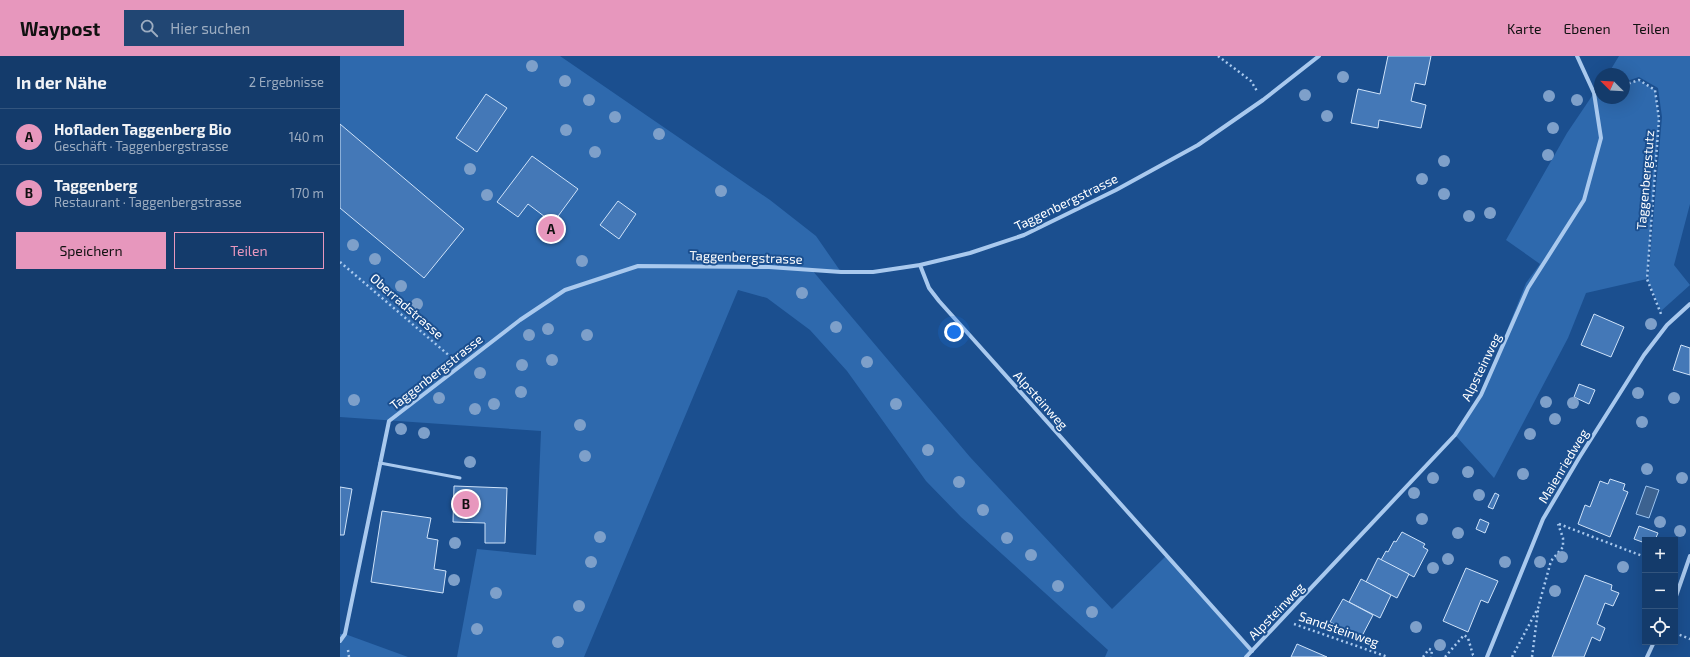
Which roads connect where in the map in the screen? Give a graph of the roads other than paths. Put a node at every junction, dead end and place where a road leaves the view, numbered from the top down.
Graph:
1 (1319, 56) edge
2 (1577, 56) edge
3 (920, 265) junction
4 (1690, 304) edge
5 (380, 463) junction
6 (460, 478) dead end
7 (1690, 556) edge
8 (1678, 590) edge
9 (340, 641) edge
10 (1653, 645) edge
11 (1252, 651) junction
12 (1246, 657) edge
13 (1487, 657) edge
14 (1647, 657) edge

1 - 3 street, Taggenbergstrasse
2 - 11 street, Alpsteinweg
3 - 5 street, Taggenbergstrasse
3 - 11 street, Alpsteinweg
4 - 13 street, Maienriedweg
5 - 6 lane
5 - 9 street, Taggenbergstrasse
7 - 8 street
10 - 14 street
11 - 12 street, Alpsteinweg

